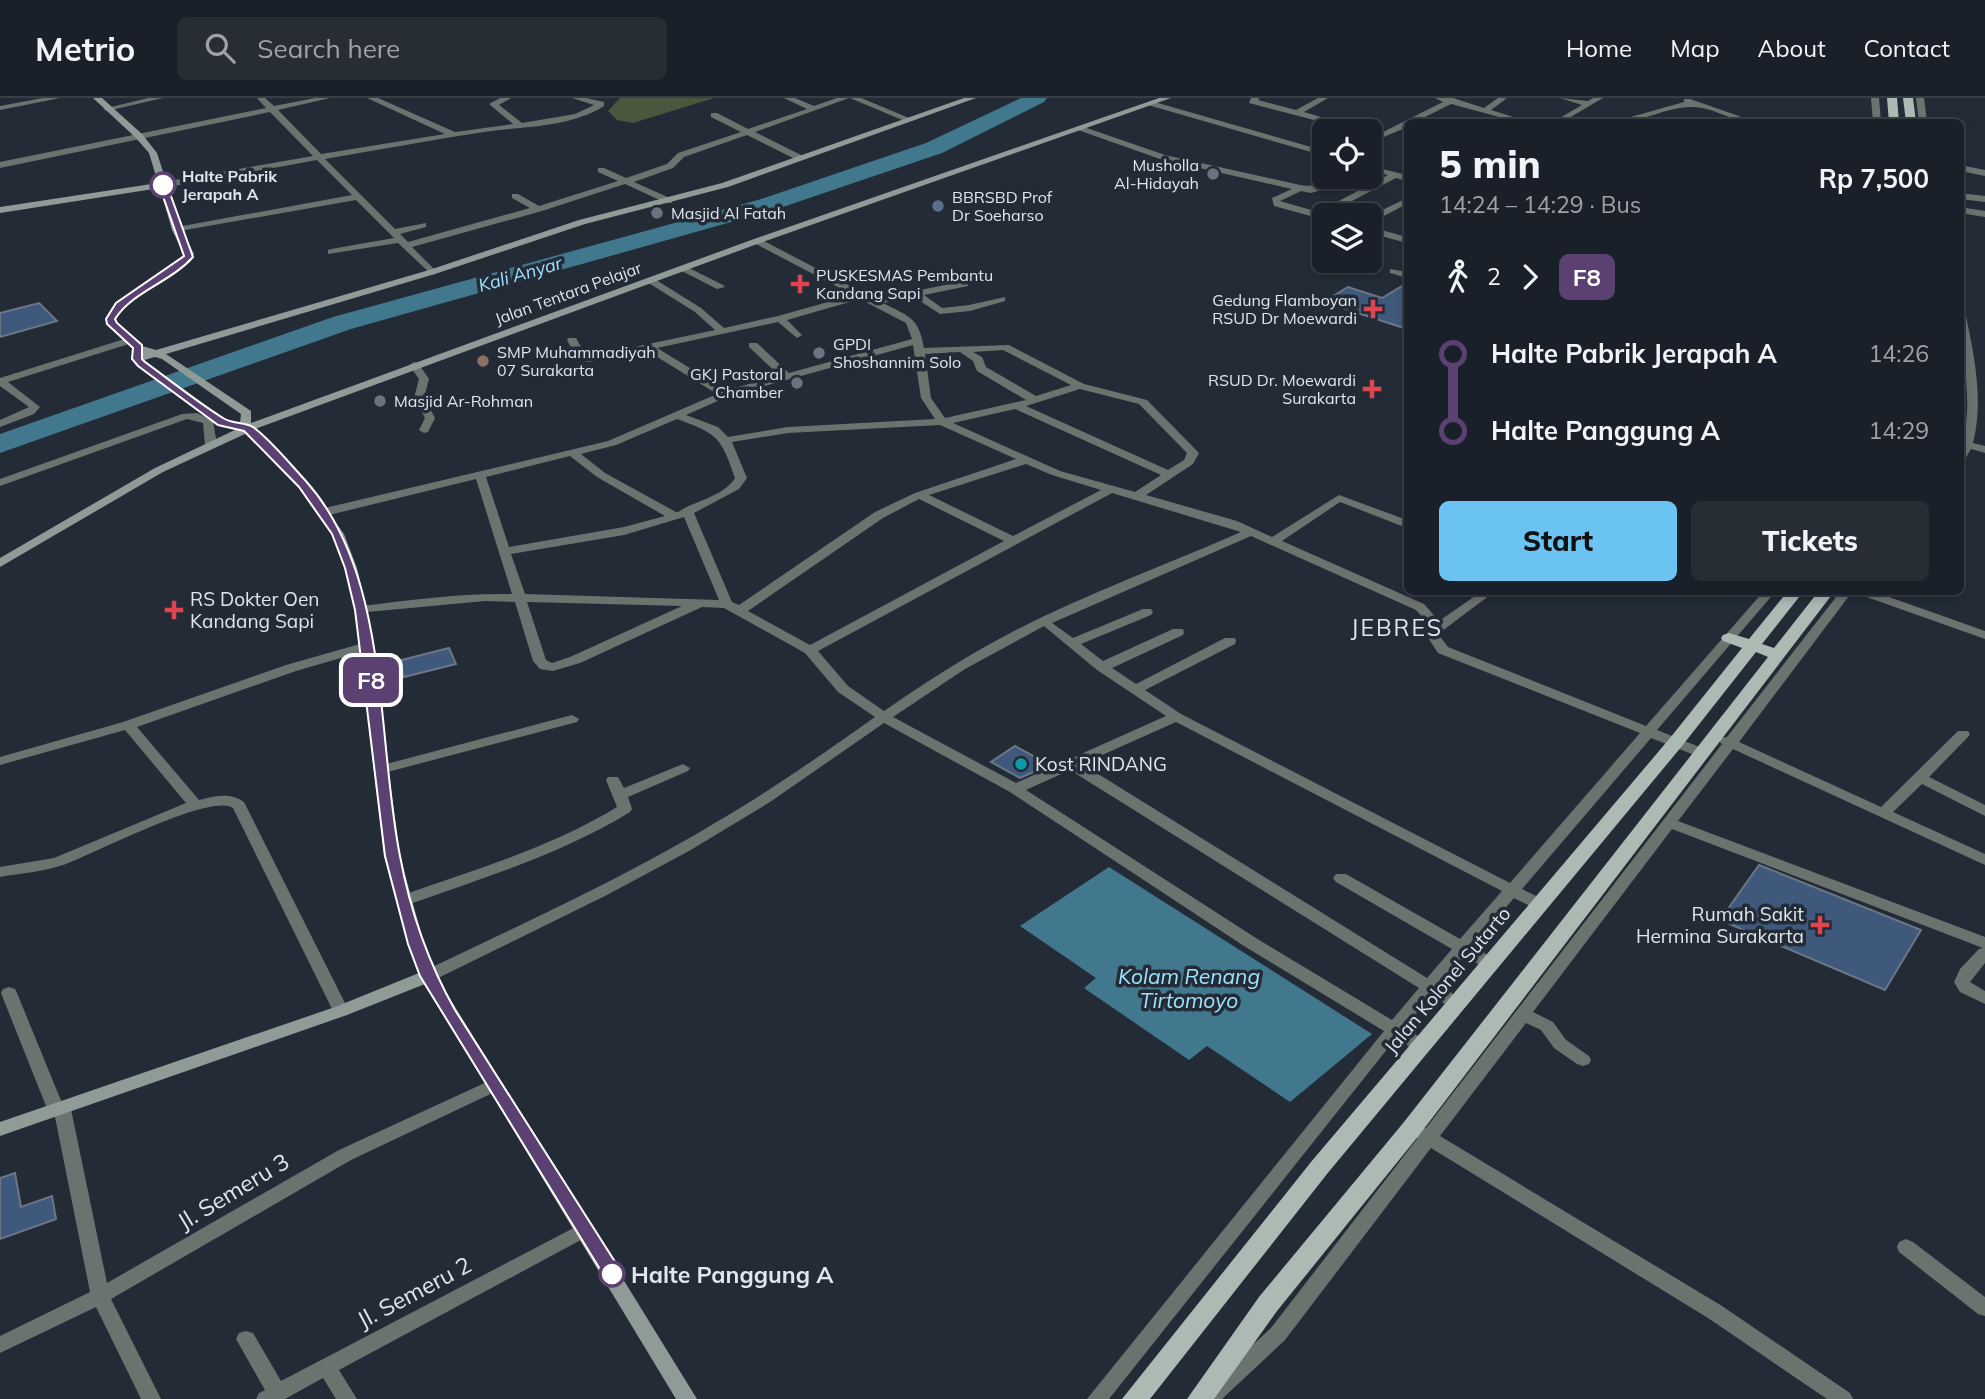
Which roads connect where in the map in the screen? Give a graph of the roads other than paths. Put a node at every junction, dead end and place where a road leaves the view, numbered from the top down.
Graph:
1 (56, 98) edge
2 (97, 98) edge
3 (159, 98) edge
4 (261, 98) edge
5 (326, 98) edge
6 (371, 98) edge
7 (507, 98) edge
8 (576, 98) edge
9 (788, 98) edge
10 (845, 98) edge
11 (854, 98) edge
12 (972, 98) edge
13 (1167, 98) edge
14 (1256, 98) edge
15 (1324, 98) edge
16 (1439, 98) edge
17 (1503, 98) edge
18 (1564, 98) edge
19 (1599, 98) edge
20 (1681, 98) edge
21 (1875, 98) edge
22 (1892, 98) edge
23 (1908, 99) edge
24 (1920, 99) edge
25 (1454, 100) edge
26 (1151, 103) junction
27 (1589, 104) junction
28 (1695, 104) junction
29 (0, 108) edge
30 (107, 109) junction
31 (273, 109) junction
32 (814, 109) junction
33 (1485, 111) junction
34 (1297, 113) junction
35 (714, 115) dead end
36 (1313, 119) edge
37 (1417, 119) edge
38 (1514, 119) edge
39 (1562, 119) edge
40 (1636, 119) edge
41 (1742, 119) edge
42 (1877, 119) edge
43 (1894, 119) edge
44 (1916, 119) edge
45 (910, 120) junction
46 (519, 125) junction
47 (1404, 125) edge
48 (1081, 128) junction
49 (750, 132) junction
50 (455, 135) junction
51 (1382, 135) edge
52 (139, 136) junction
53 (1312, 150) edge
54 (320, 158) junction
55 (800, 158) junction
56 (0, 165) edge
57 (1964, 169) edge
58 (601, 170) dead end
59 (1382, 171) edge
60 (1985, 173) edge
61 (1395, 175) junction
62 (1404, 177) edge
63 (626, 181) junction
64 (163, 185) junction
65 (1300, 188) junction
66 (1315, 189) edge
67 (514, 196) dead end
68 (1964, 196) edge
69 (356, 197) junction
70 (1985, 199) edge
71 (669, 201) junction
72 (1345, 203) edge
73 (1404, 203) edge
74 (539, 209) junction
75 (0, 210) edge
76 (1964, 211) edge
77 (1312, 213) edge
78 (1382, 214) edge
79 (1985, 215) edge
80 (423, 225) dead end
81 (177, 230) junction
82 (1382, 232) edge
83 (1404, 237) edge
84 (398, 240) junction
85 (757, 241) junction
86 (331, 252) dead end
87 (684, 268) junction
88 (1393, 271) dead end
89 (432, 272) junction
90 (1404, 274) edge
91 (650, 280) junction
92 (965, 284) dead end
93 (720, 287) dead end
94 (916, 294) junction
95 (859, 296) junction
96 (1002, 299) dead end
97 (873, 302) junction
98 (780, 318) junction
99 (721, 330) junction
100 (1964, 331) edge
101 (797, 335) dead end
102 (572, 340) dead end
103 (753, 345) dead end
104 (918, 346) junction
105 (649, 347) junction
106 (962, 349) junction
107 (137, 353) junction
108 (162, 355) junction
109 (414, 365) junction
110 (0, 366) edge
111 (785, 375) junction
112 (12, 377) junction
113 (0, 381) edge
114 (1080, 386) junction
115 (725, 394) junction
116 (1034, 400) junction
117 (1016, 406) junction
118 (676, 415) junction
119 (942, 422) junction
120 (247, 423) junction
121 (0, 424) edge
122 (424, 430) dead end
123 (727, 440) junction
124 (1965, 444) edge
125 (211, 445) junction
126 (1985, 450) edge
127 (573, 453) junction
128 (1025, 460) junction
129 (480, 475) junction
130 (1169, 475) junction
131 (0, 483) edge
132 (1109, 490) junction
133 (919, 495) junction
134 (1137, 496) junction
135 (325, 512) junction
136 (681, 514) junction
137 (1404, 523) edge
138 (1250, 532) junction
139 (1013, 541) junction
140 (1273, 542) junction
141 (505, 551) junction
142 (0, 563) edge
143 (1484, 595) edge
144 (1766, 595) edge
145 (1793, 595) edge
146 (1824, 595) edge
147 (1843, 595) edge
148 (1873, 595) edge
149 (517, 597) junction
150 (701, 603) junction
151 (733, 608) junction
152 (361, 610) junction
153 (1147, 612) dead end
154 (1050, 625) dead end
155 (1178, 632) dead end
156 (1432, 633) junction
157 (1985, 635) edge
158 (1729, 638) junction
159 (1230, 641) dead end
160 (1072, 643) junction
161 (1751, 645) junction
162 (367, 646) junction
163 (810, 650) junction
164 (1786, 654) junction
165 (1102, 667) junction
166 (1134, 690) junction
167 (883, 717) junction
168 (1176, 717) junction
169 (572, 719) dead end
170 (128, 725) junction
171 (1650, 732) junction
172 (1963, 734) dead end
173 (1675, 742) junction
174 (1731, 744) junction
175 (1709, 745) junction
176 (0, 761) edge
177 (1071, 764) junction
178 (683, 768) dead end
179 (380, 770) junction
180 (1920, 778) junction
181 (612, 780) dead end
182 (1016, 789) junction
183 (620, 795) junction
184 (195, 804) junction
185 (1985, 811) edge
186 (1883, 813) junction
187 (1670, 823) junction
188 (1985, 860) edge
189 (0, 872) edge
190 (1341, 878) dead end
191 (1513, 891) junction
192 (405, 900) junction
193 (1539, 904) junction
194 (1985, 943) edge
195 (1462, 947) junction
196 (1985, 953) edge
197 (1491, 964) junction
198 (428, 976) junction
199 (1429, 986) junction
200 (9, 993) dead end
201 (1985, 998) edge
202 (1457, 1004) junction
203 (341, 1011) junction
204 (1521, 1014) junction
205 (1395, 1029) junction
206 (1422, 1045) junction
207 (1583, 1060) dead end
208 (495, 1085) junction
209 (59, 1110) junction
210 (0, 1129) edge
211 (1420, 1133) junction
212 (585, 1229) junction
213 (1906, 1247) dead end
214 (100, 1296) junction
215 (1985, 1308) edge
216 (246, 1339) dead end
217 (0, 1345) edge
218 (326, 1366) junction
219 (272, 1396) edge
220 (151, 1399) edge
221 (347, 1399) edge
222 (687, 1399) edge
223 (1097, 1399) edge
224 (1135, 1399) edge
225 (1200, 1399) edge
226 (1208, 1399) edge
227 (1843, 1399) edge

1 - 29 street
2 - 30 main road
3 - 30 street
4 - 31 street
5 - 31 street
6 - 50 street
7 - 46 street
8 - 46 street
9 - 32 street
10 - 32 street
11 - 45 street
12 - 45 main road
13 - 26 main road, Jalan Tentara Pelajar
14 - 34 street
15 - 34 street
16 - 25 street
17 - 33 street
18 - 27 street
19 - 27 street
20 - 28 street
21 - 42 street
22 - 43 main road
23 - 24 street
23 - 44 main road
24 - 44 street
25 - 33 street
25 - 37 street
26 - 48 main road, Jalan Tentara Pelajar
26 - 53 street
27 - 39 street
28 - 40 street
28 - 41 street
30 - 52 main road
31 - 52 street
31 - 54 street
32 - 49 street
33 - 38 street
34 - 36 street
35 - 49 street
45 - 55 main road
46 - 50 street
47 - 51 street
48 - 65 street
48 - 85 main road, Jalan Tentara Pelajar
49 - 55 street
49 - 63 street
50 - 54 street
52 - 56 street
52 - 64 main road
54 - 64 street
54 - 69 street
55 - 71 main road
57 - 60 street
58 - 63 street
59 - 61 street
61 - 62 street
61 - 72 street
63 - 71 street
63 - 74 street
64 - 75 main road
64 - 81 main road
65 - 66 street
65 - 77 street
67 - 74 street
68 - 70 street
69 - 81 street
69 - 84 street
71 - 89 main road
73 - 78 street
74 - 84 street
76 - 79 street
80 - 84 street
81 - 107 main road
82 - 83 street
84 - 86 street
84 - 89 street
85 - 87 main road, Jalan Tentara Pelajar
85 - 95 street
87 - 91 main road, Jalan Tentara Pelajar
87 - 93 street
88 - 90 street
89 - 108 main road
91 - 99 street
91 - 109 main road, Jalan Tentara Pelajar
92 - 94 street
94 - 96 street
94 - 97 street
95 - 97 street
95 - 98 street
97 - 104 street
98 - 99 street
98 - 101 street
99 - 105 street
100 - 124 street
102 - 105 street
103 - 111 street
104 - 106 street
104 - 111 street
104 - 119 street
105 - 115 street
106 - 114 street
106 - 116 street
107 - 108 main road
107 - 112 street
107 - 120 main road
108 - 120 main road
109 - 120 main road, Jalan Tentara Pelajar
109 - 122 street
110 - 112 street
111 - 115 street
112 - 113 street
113 - 121 street
114 - 116 street
114 - 130 street
115 - 118 street
116 - 117 street
117 - 119 street
117 - 130 street
118 - 123 street
118 - 127 street
119 - 123 street
119 - 128 street
120 - 125 main road, Jalan Tentara Pelajar
120 - 135 main road
123 - 136 street
124 - 126 street
125 - 131 street
125 - 142 main road, Jalan Tentara Pelajar
127 - 129 street
127 - 136 street
128 - 132 street
128 - 133 street
129 - 135 street
129 - 141 street
130 - 134 street
132 - 134 street
132 - 139 street
133 - 139 street
133 - 151 street
134 - 138 street
135 - 152 main road
136 - 141 street
136 - 151 street
137 - 140 street
138 - 140 street
138 - 167 street
139 - 163 street
140 - 156 street
141 - 149 street
143 - 156 street
144 - 158 street
145 - 161 main road, Jalan Kolonel Sutarto
146 - 164 main road
147 - 164 street
148 - 157 street
149 - 150 street
149 - 150 street
149 - 152 street
150 - 151 street
151 - 163 street
152 - 162 main road
153 - 160 street
154 - 160 street
155 - 165 street
156 - 171 street
158 - 161 main road
158 - 171 street
159 - 166 street
160 - 165 street
161 - 164 main road
161 - 173 main road, Jalan Kolonel Sutarto
162 - 170 street
162 - 179 main road
163 - 167 street
164 - 174 street
164 - 175 main road
165 - 166 street
166 - 168 street
167 - 182 street
167 - 198 street
168 - 177 street
168 - 191 street
169 - 179 street
170 - 176 street
170 - 184 street
171 - 173 street
171 - 191 street
172 - 180 street
173 - 175 street
173 - 193 main road, Jalan Kolonel Sutarto
174 - 175 street
174 - 186 street
174 - 187 street
175 - 211 main road
177 - 182 street
177 - 199 street
178 - 183 street
179 - 192 main road
180 - 185 street
180 - 186 street
181 - 183 street
182 - 205 street
183 - 192 street
184 - 189 street
184 - 203 street
186 - 188 street
187 - 194 street
187 - 204 street
190 - 195 street
191 - 193 street
191 - 195 street
192 - 198 main road
193 - 197 main road, Jalan Kolonel Sutarto
195 - 197 street
195 - 199 street
196 - 201 street
197 - 202 main road, Jalan Kolonel Sutarto
198 - 203 main road
198 - 208 main road
199 - 202 street
199 - 205 street
200 - 209 street
202 - 206 main road, Jalan Kolonel Sutarto
203 - 209 main road
204 - 207 street
204 - 211 street
205 - 206 street
205 - 223 street
206 - 224 main road, Jalan Kolonel Sutarto
208 - 212 main road
208 - 214 street, Jl. Semeru 3
209 - 210 main road
209 - 214 street
211 - 225 main road
211 - 226 street
211 - 227 street
212 - 218 street, Jl. Semeru 2
212 - 222 main road
213 - 215 street
214 - 217 street, Jl. Semeru 3
214 - 220 street
216 - 219 street
218 - 219 street, Jl. Semeru 2
218 - 221 street

